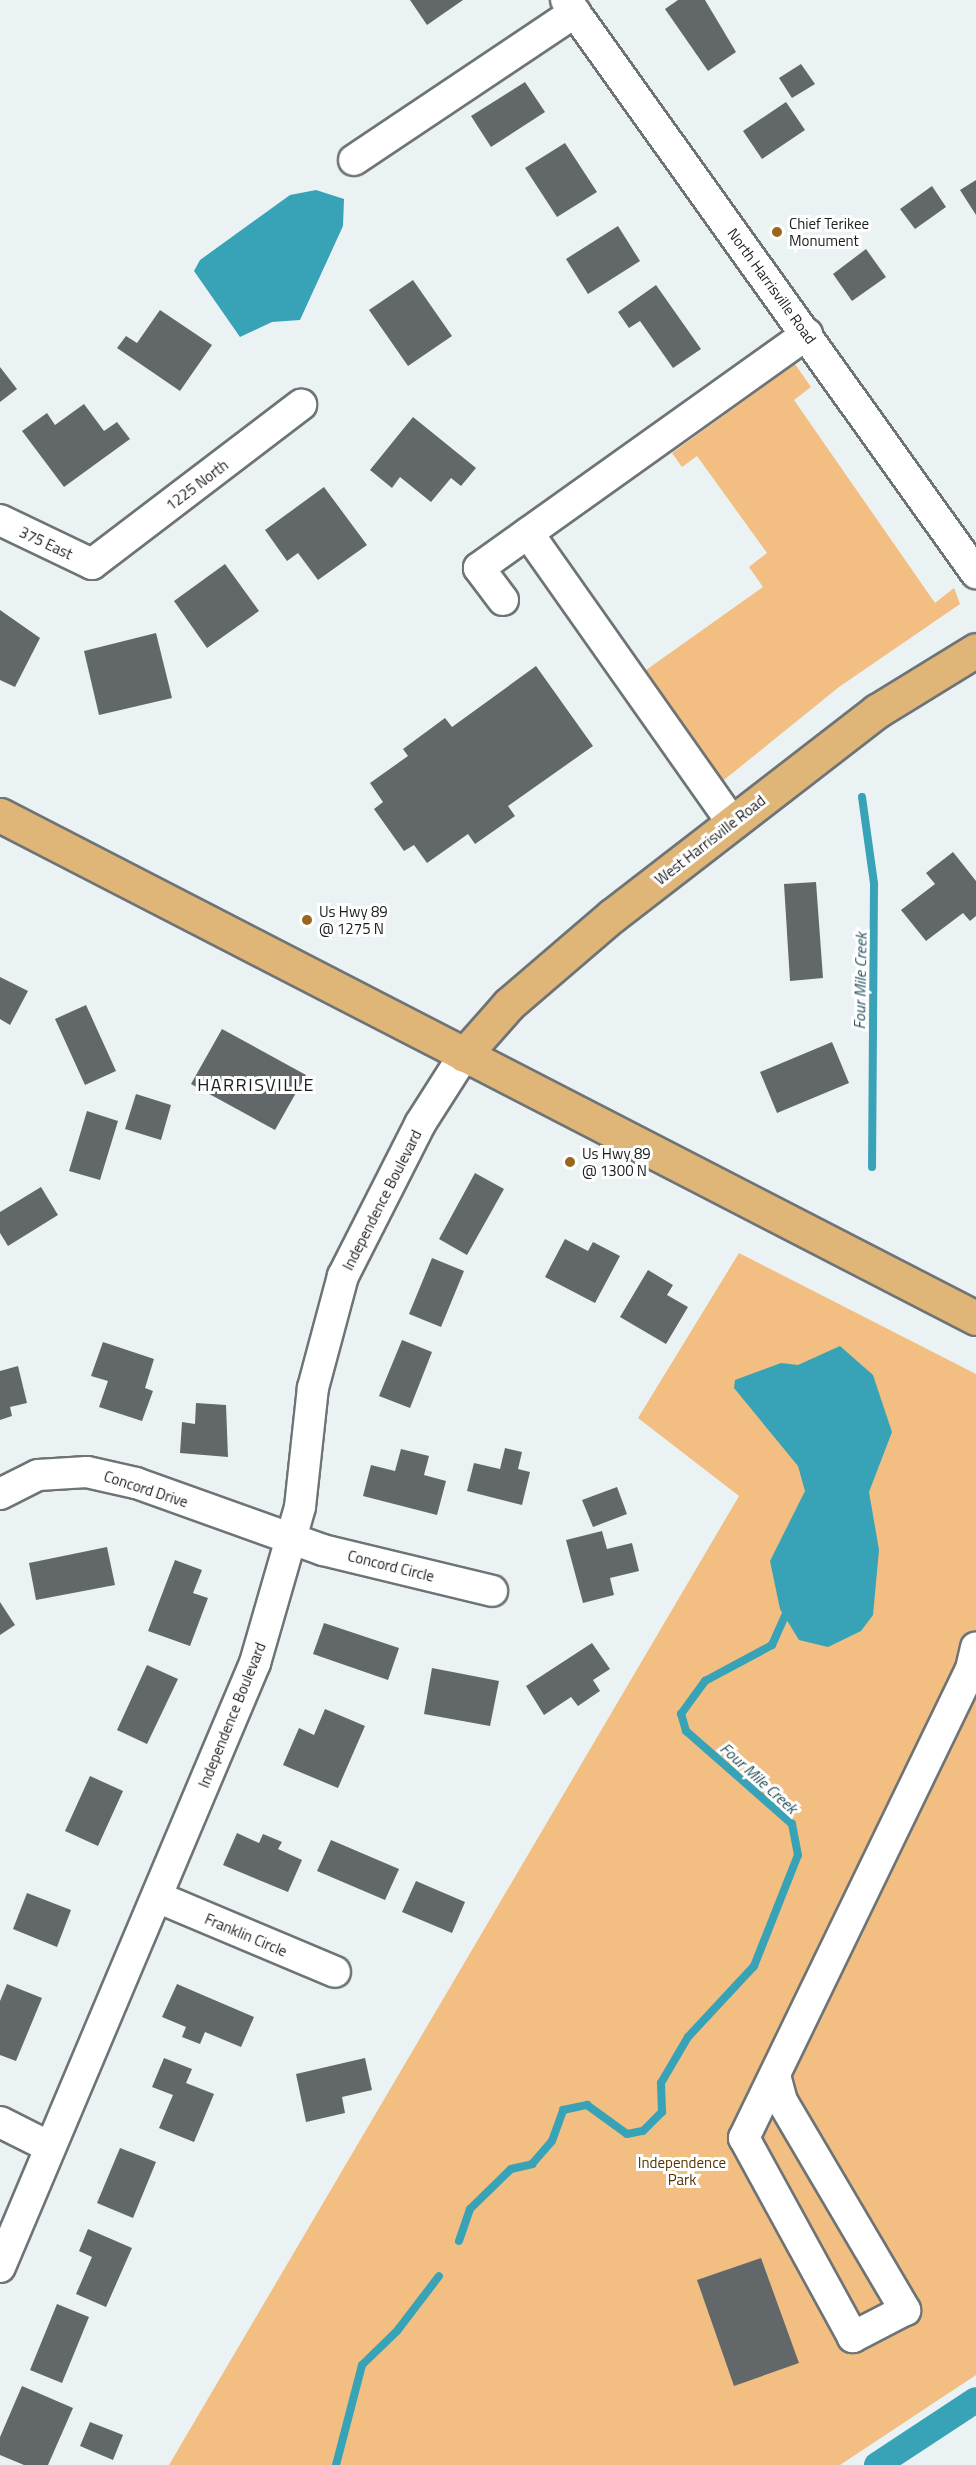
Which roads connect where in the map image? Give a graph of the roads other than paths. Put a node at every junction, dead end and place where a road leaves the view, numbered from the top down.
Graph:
1 (570, 6) edge
2 (354, 160) dead end
3 (807, 334) junction
4 (301, 405) dead end
5 (0, 520) edge
6 (528, 533) junction
7 (92, 564) joint
8 (976, 573) edge
9 (503, 600) dead end
10 (976, 650) edge
11 (0, 815) edge
12 (732, 822) junction
13 (464, 1054) junction
14 (976, 1318) edge
15 (0, 1494) edge
16 (290, 1539) junction
17 (492, 1590) dead end
18 (976, 1648) edge
19 (158, 1897) junction
20 (336, 1972) dead end
21 (776, 2079) junction
22 (0, 2122) edge
23 (50, 2147) junction
24 (0, 2267) edge

1 - 2 street
1 - 3 street, North Harrisville Road
3 - 6 street
3 - 8 street, North Harrisville Road
4 - 7 street, 1225 North
5 - 7 street, 375 East
6 - 9 street
6 - 12 street
10 - 12 main road, West Harrisville Road
11 - 13 main road
12 - 13 main road, West Harrisville Road
13 - 14 main road
13 - 16 street, Independence Boulevard
15 - 16 street, Concord Drive
16 - 17 street, Concord Circle
16 - 19 street, Independence Boulevard
18 - 21 street
19 - 20 street, Franklin Circle
19 - 23 street, Independence Boulevard
21 - 21 street
22 - 23 street
23 - 24 street, Independence Boulevard

